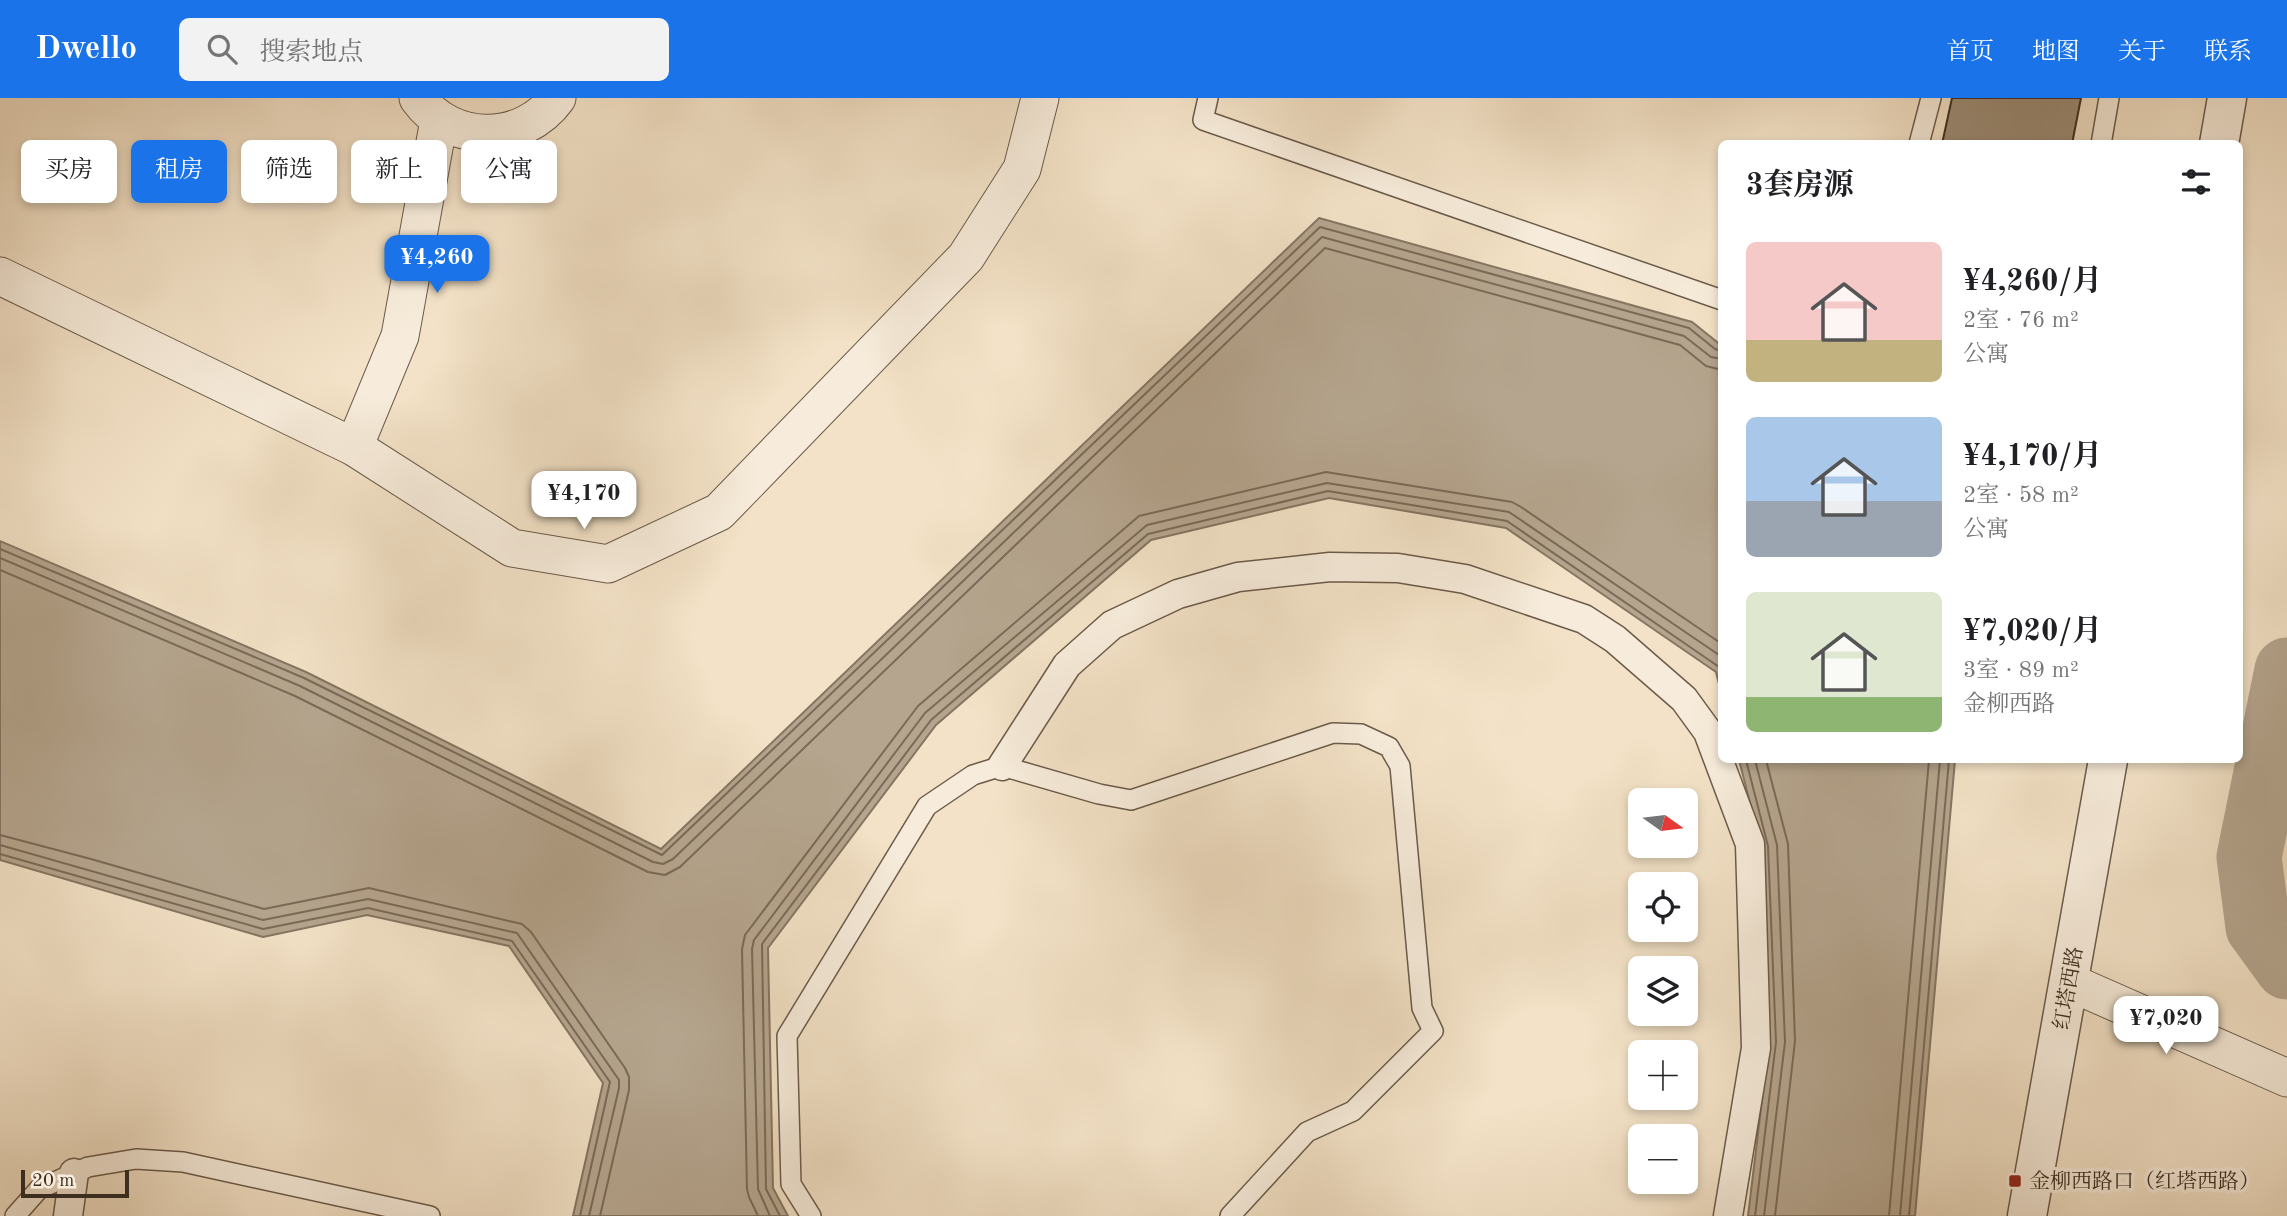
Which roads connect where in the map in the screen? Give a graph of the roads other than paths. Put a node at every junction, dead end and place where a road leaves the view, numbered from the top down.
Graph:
1 (557, 98) edge
2 (1040, 98) edge
3 (1208, 98) edge
4 (1931, 98) edge
5 (2109, 98) edge
6 (2227, 98) edge
7 (428, 109) edge
8 (1920, 140) edge
9 (2102, 140) edge
10 (2219, 140) edge
11 (0, 276) edge
12 (1718, 299) edge
13 (354, 447) junction
14 (1718, 759) edge
15 (1720, 763) edge
16 (2107, 763) edge
17 (1002, 766) junction
18 (2069, 982) junction
19 (2287, 1078) edge
20 (74, 1173) junction
21 (15, 1216) edge
22 (68, 1216) edge
23 (430, 1216) edge
24 (811, 1216) edge
25 (1230, 1216) edge
26 (1728, 1216) edge
27 (2027, 1216) edge

1 - 7 street
2 - 13 street
3 - 12 lane
4 - 8 lane
5 - 9 lane
6 - 10 street
7 - 13 street
11 - 13 street
14 - 17 street
15 - 26 street
16 - 18 street, 红塔西路
17 - 24 lane
17 - 25 lane
18 - 19 street
18 - 27 street, 红塔西路
20 - 21 lane
20 - 22 street
20 - 23 lane

